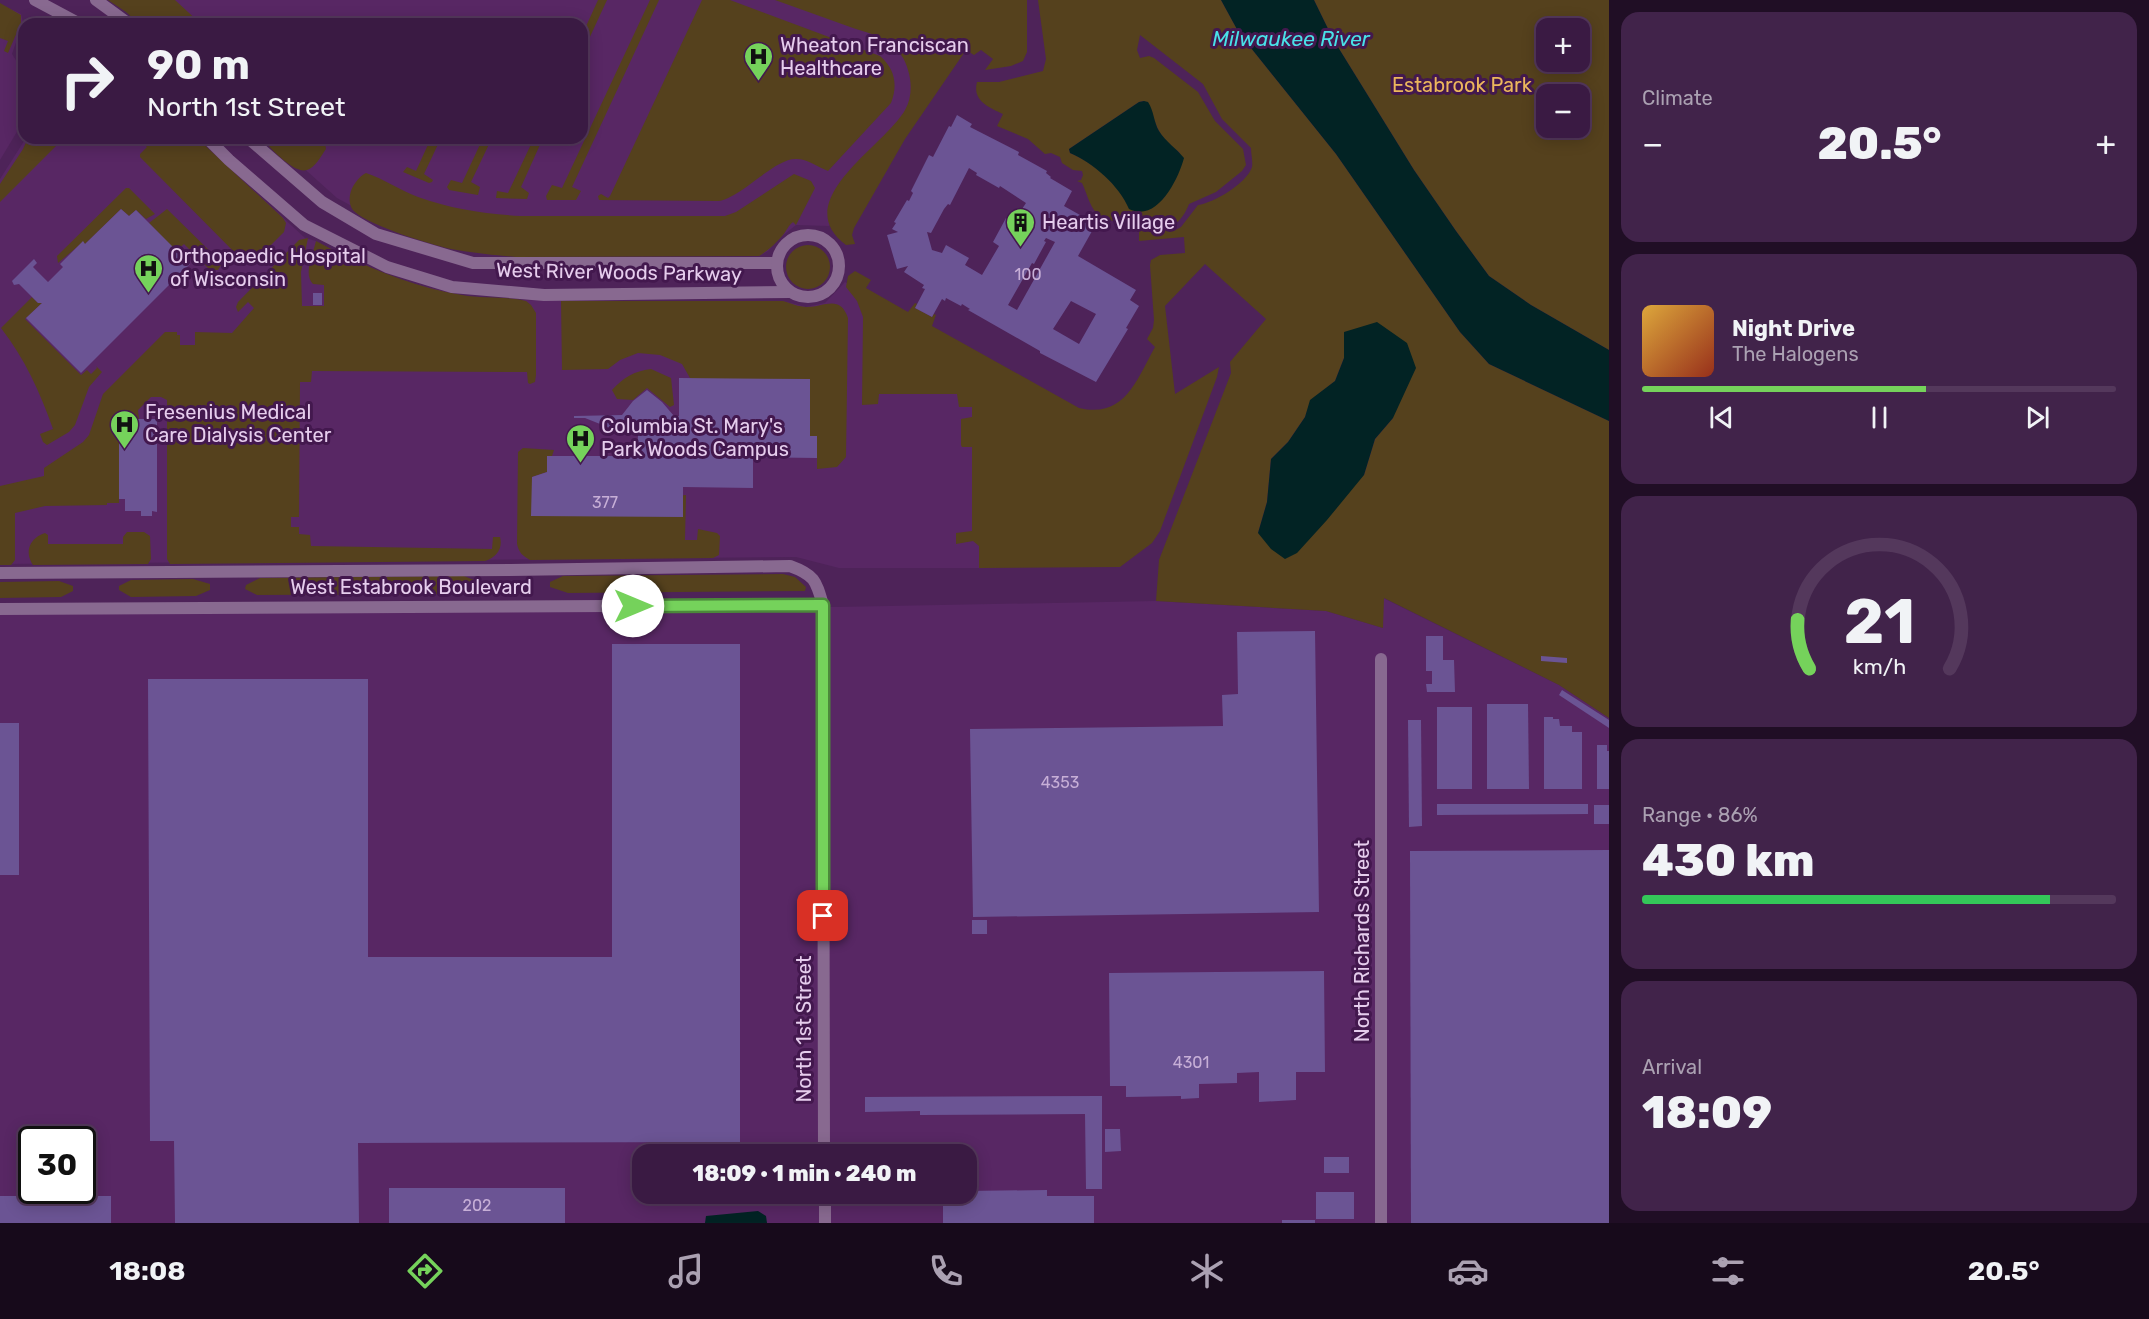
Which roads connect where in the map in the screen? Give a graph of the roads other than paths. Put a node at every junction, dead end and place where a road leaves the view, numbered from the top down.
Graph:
1 (35, 0) edge
2 (96, 0) edge
3 (49, 3) edge
4 (71, 18) edge
5 (121, 18) edge
6 (213, 144) edge
7 (255, 144) edge
8 (777, 263) junction
9 (790, 292) junction
10 (0, 573) edge
11 (815, 579) joint
12 (823, 605) junction
13 (0, 609) edge
14 (1381, 658) dead end
15 (824, 1144) edge
16 (825, 1204) edge
17 (825, 1223) edge
18 (1381, 1223) edge

1 - 3 street
2 - 5 street
3 - 4 street
6 - 9 street, West River Woods Parkway
7 - 8 street, West River Woods Parkway
8 - 9 street
8 - 9 street, West River Woods Parkway
10 - 11 street, West Estabrook Boulevard
11 - 12 street, North 1st Street
12 - 13 street, West Estabrook Boulevard
12 - 15 street, North 1st Street
14 - 18 street, North Richards Street
16 - 17 street

